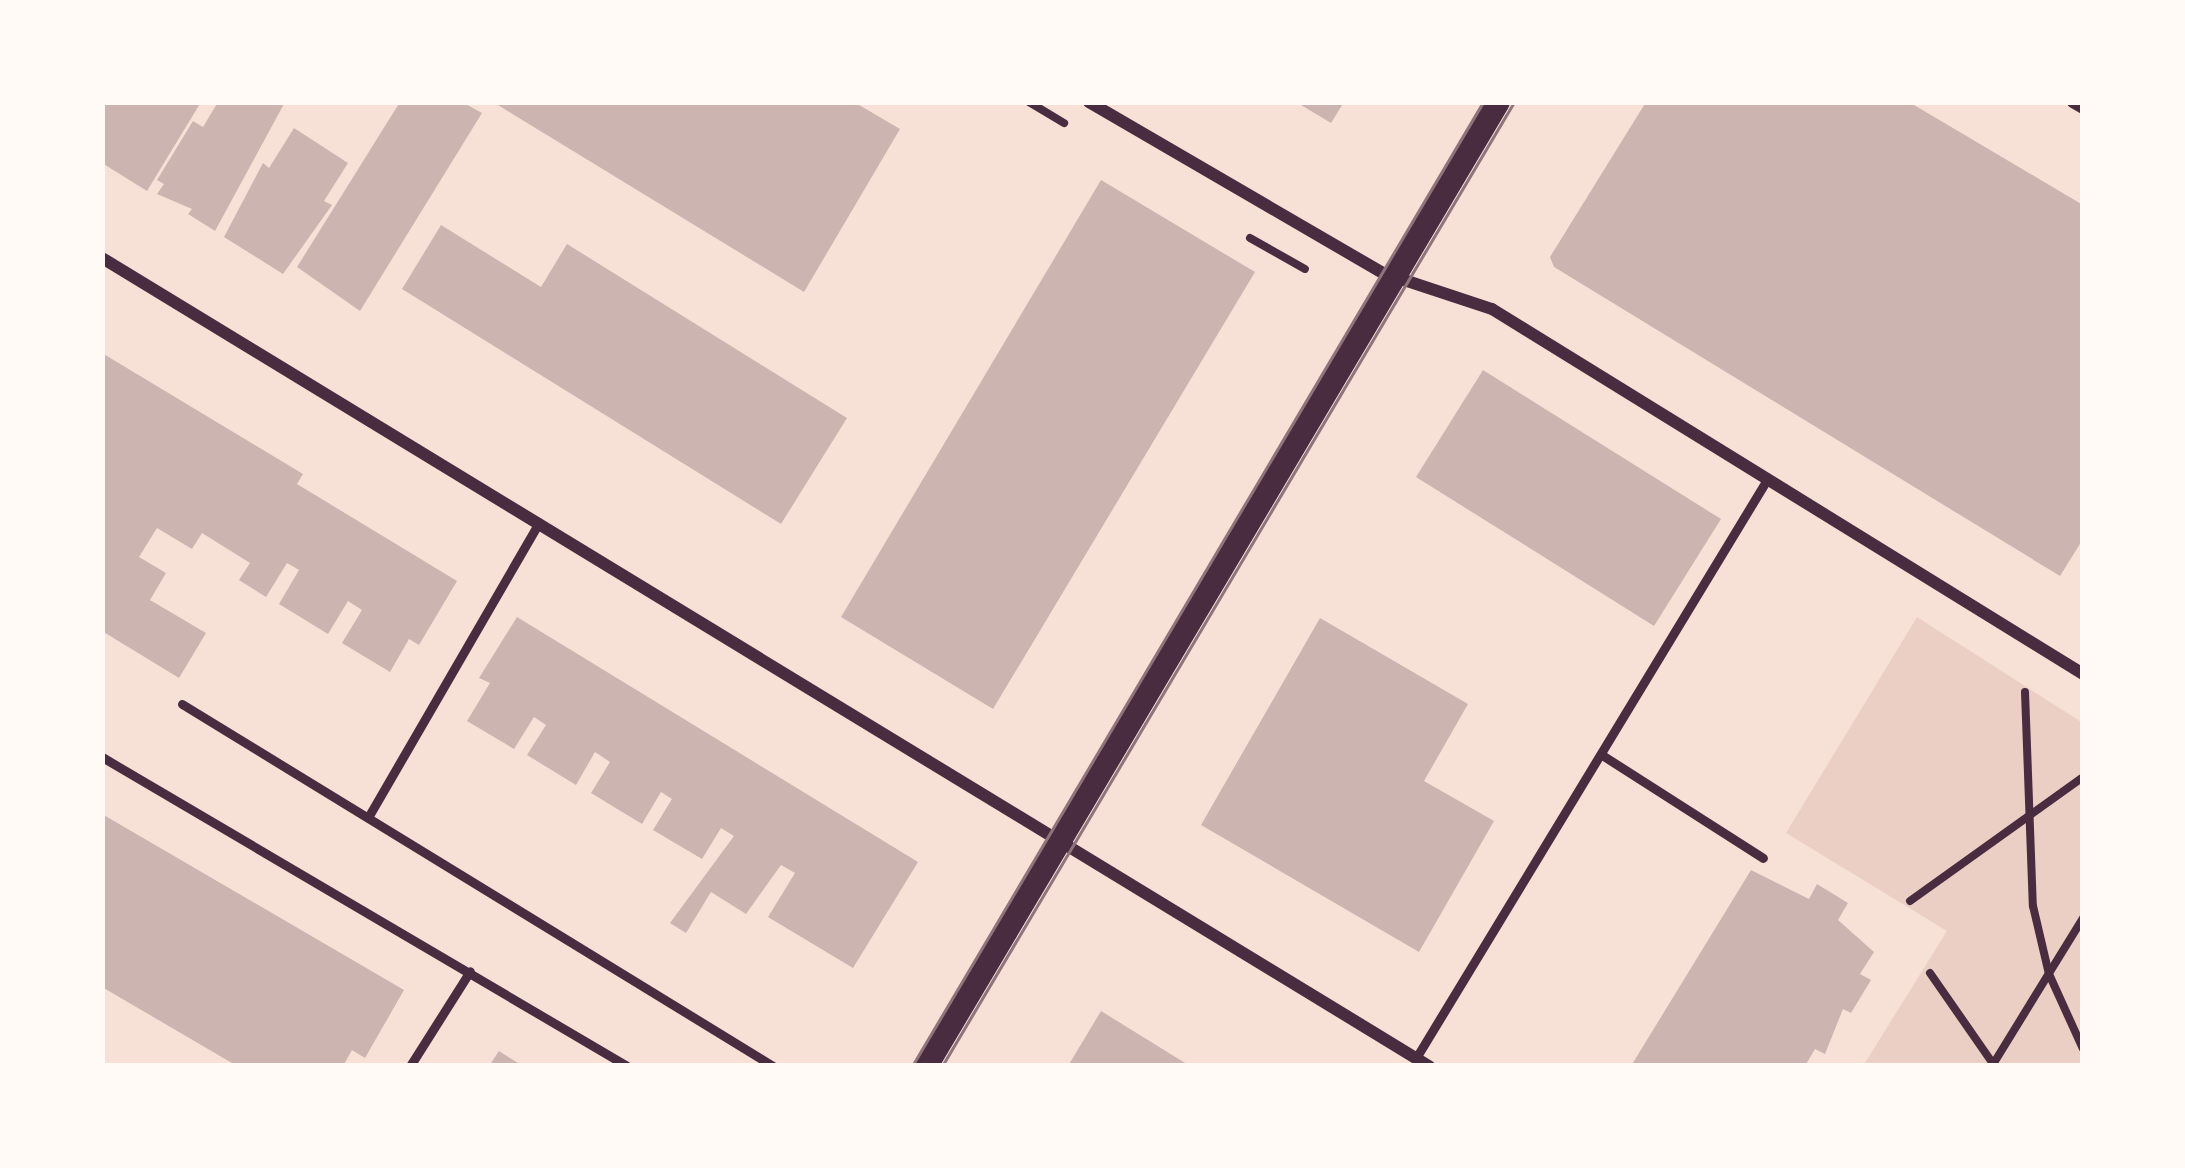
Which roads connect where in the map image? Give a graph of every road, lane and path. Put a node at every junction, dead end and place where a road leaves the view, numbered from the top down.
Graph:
1 (1088, 102) edge
2 (1498, 102) edge
3 (2073, 102) edge
4 (2083, 108) edge
5 (102, 258) edge
6 (1396, 278) junction
7 (1769, 477) junction
8 (539, 522) junction
9 (2083, 674) edge
10 (2025, 692) dead end
11 (182, 704) dead end
12 (1601, 755) junction
13 (102, 757) edge
14 (2083, 777) edge
15 (370, 814) junction
16 (2028, 815) junction
17 (1061, 842) junction
18 (1763, 858) dead end
19 (1910, 901) dead end
20 (2083, 918) edge
21 (470, 971) junction
22 (1930, 973) dead end
23 (2049, 974) junction
24 (2083, 1049) edge
25 (1423, 1062) edge
26 (1993, 1065) edge
27 (410, 1066) edge
28 (627, 1066) edge
29 (773, 1066) edge
30 (926, 1066) edge

1 - 6 street
2 - 6 main road
3 - 4 street
5 - 8 street
6 - 7 street
6 - 17 main road
7 - 9 street
7 - 12 lane
8 - 15 lane
8 - 17 street
10 - 16 path
11 - 15 lane
12 - 18 lane
12 - 25 lane
13 - 21 lane
14 - 16 path
15 - 29 lane
16 - 19 path
16 - 23 path
17 - 25 street
17 - 30 main road
20 - 23 path
21 - 27 lane
21 - 28 lane
22 - 26 path
23 - 24 path
23 - 26 path

